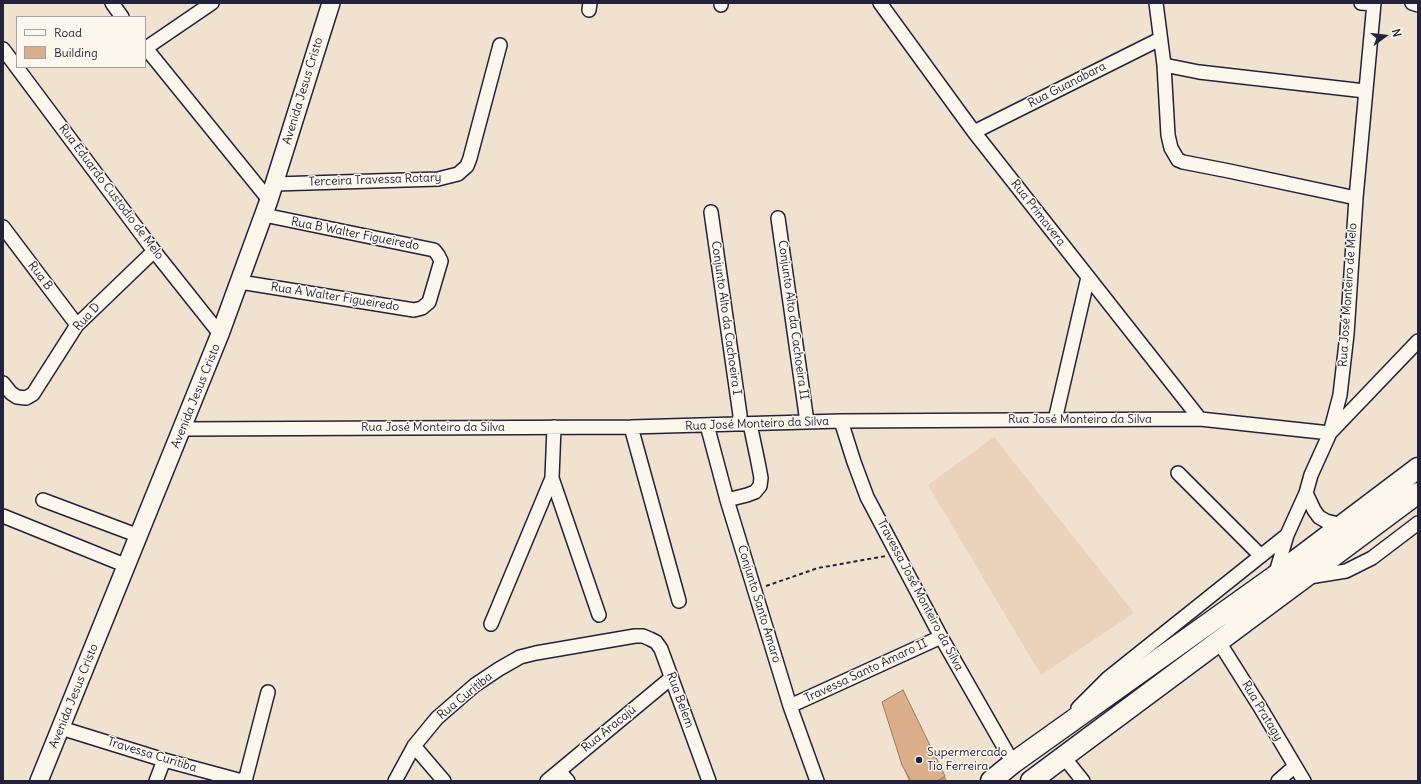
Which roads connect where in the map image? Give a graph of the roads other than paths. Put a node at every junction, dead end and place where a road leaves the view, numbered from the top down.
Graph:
1 (112, 3) edge
2 (212, 3) edge
3 (330, 3) edge
4 (880, 3) edge
5 (1156, 3) edge
6 (1360, 3) edge
7 (1412, 3) edge
8 (1374, 4) edge
9 (1418, 5) edge
10 (121, 16) edge
11 (1160, 38) junction
12 (500, 45) dead end
13 (146, 47) edge
14 (3, 49) edge
15 (146, 49) edge
16 (1164, 65) junction
17 (16, 66) edge
18 (17, 68) edge
19 (1365, 91) junction
20 (974, 132) junction
21 (275, 184) junction
22 (1356, 198) junction
23 (266, 208) junction
24 (711, 212) dead end
25 (778, 218) dead end
26 (3, 227) edge
27 (154, 251) junction
28 (1088, 277) junction
29 (240, 282) junction
30 (429, 302) joint
31 (77, 325) junction
32 (220, 334) junction
33 (1418, 341) edge
34 (3, 383) edge
35 (1055, 420) junction
36 (1200, 420) junction
37 (841, 421) junction
38 (807, 422) junction
39 (744, 424) junction
40 (707, 425) junction
41 (554, 427) junction
42 (630, 427) junction
43 (183, 428) junction
44 (1330, 433) junction
45 (1418, 468) edge
46 (1178, 473) dead end
47 (552, 478) junction
48 (1306, 493) junction
49 (1418, 493) edge
50 (43, 500) dead end
51 (727, 500) junction
52 (3, 516) edge
53 (1418, 523) edge
54 (1342, 526) junction
55 (1287, 535) junction
56 (139, 536) junction
57 (1261, 556) junction
58 (127, 566) junction
59 (1275, 576) junction
60 (1305, 577) junction
61 (679, 602) dead end
62 (599, 615) dead end
63 (491, 624) dead end
64 (635, 636) joint
65 (941, 636) junction
66 (1219, 642) junction
67 (672, 678) junction
68 (268, 692) dead end
69 (790, 706) junction
70 (1067, 725) junction
71 (61, 728) junction
72 (414, 746) junction
73 (1063, 756) junction
74 (164, 760) junction
75 (1013, 763) junction
76 (1295, 766) junction
77 (559, 771) junction
78 (39, 781) edge
79 (156, 781) edge
80 (242, 781) edge
81 (246, 781) edge
82 (395, 781) edge
83 (444, 781) edge
84 (547, 781) edge
85 (568, 781) edge
86 (709, 781) edge
87 (817, 781) edge
88 (991, 781) edge
89 (1031, 781) edge
90 (1083, 781) edge
91 (1278, 781) edge
92 (1304, 781) edge

1 - 10 street
2 - 13 street
3 - 21 main road, Avenida Jesus Cristo
4 - 20 street, Rua Primavera
5 - 11 street
6 - 8 street
7 - 9 street
8 - 19 street, Rua José Monteiro de Melo
11 - 16 street
11 - 20 street, Rua Guanabara
12 - 21 street, Terceira Travessa Rotary
14 - 17 street, Rua Eduardo Custodio de Melo
15 - 23 street
16 - 19 street
16 - 22 street
18 - 27 street, Rua Eduardo Custodio de Melo
19 - 22 street, Rua José Monteiro de Melo
20 - 28 street, Rua Primavera
21 - 23 main road, Avenida Jesus Cristo
22 - 44 street, Rua José Monteiro de Melo
23 - 29 main road, Avenida Jesus Cristo
23 - 30 street, Rua B Walter Figueiredo
24 - 39 street, Conjunto Alto da Cachoeira I
25 - 38 street, Conjunto Alto da Cachoeira II
26 - 31 street, Rua B
27 - 31 street, Rua D
27 - 32 street, Rua Eduardo Custodio de Melo
28 - 35 street
28 - 36 street, Rua Primavera
29 - 30 street, Rua A Walter Figueiredo
29 - 32 main road, Avenida Jesus Cristo
31 - 34 street, Rua D
32 - 43 main road, Avenida Jesus Cristo
33 - 44 street
35 - 36 street, Rua José Monteiro da Silva
35 - 37 street, Rua José Monteiro da Silva
36 - 44 street, Rua José Monteiro da Silva
37 - 38 street, Rua José Monteiro da Silva
37 - 65 street, Travessa José Monteiro da Silva
38 - 39 street, Rua José Monteiro da Silva
39 - 40 street, Rua José Monteiro da Silva
39 - 51 street, Conjunto Alto da Cachoeira I
40 - 42 street, Rua José Monteiro da Silva
40 - 51 street, Conjunto Santo Amaro
41 - 42 street, Rua José Monteiro da Silva
41 - 43 street, Rua José Monteiro da Silva
41 - 47 street
42 - 61 street
43 - 56 main road, Avenida Jesus Cristo
44 - 48 street, Rua José Monteiro de Melo
45 - 54 highway
46 - 57 street
47 - 62 street
47 - 63 street
48 - 54 street
48 - 55 street, Rua José Monteiro de Melo
49 - 60 highway
50 - 56 street
51 - 69 street, Conjunto Santo Amaro
52 - 58 street
53 - 60 street
54 - 59 highway
55 - 57 street
55 - 59 street, Rua José Monteiro de Melo
56 - 58 main road, Avenida Jesus Cristo
57 - 70 street
58 - 71 main road, Avenida Jesus Cristo
59 - 70 highway
60 - 66 highway
64 - 67 street, Rua Belem
64 - 72 street, Rua Curitiba
65 - 69 street, Travessa Santo Amaro II
65 - 75 street, Travessa José Monteiro da Silva
66 - 73 highway
66 - 76 street, Rua Pratagy
67 - 77 street, Rua Aracajú
67 - 86 street, Rua Belem
68 - 81 street
69 - 87 street, Conjunto Santo Amaro
70 - 75 highway
71 - 74 street, Travessa Curitiba
71 - 78 main road, Avenida Jesus Cristo
72 - 82 street, Rua Curitiba
72 - 83 street
73 - 89 highway
73 - 90 street
74 - 79 street
74 - 80 street, Travessa Curitiba
75 - 88 highway
76 - 91 street
76 - 92 street, Rua Pratagy
77 - 84 street, Rua Aracajú
77 - 85 street

